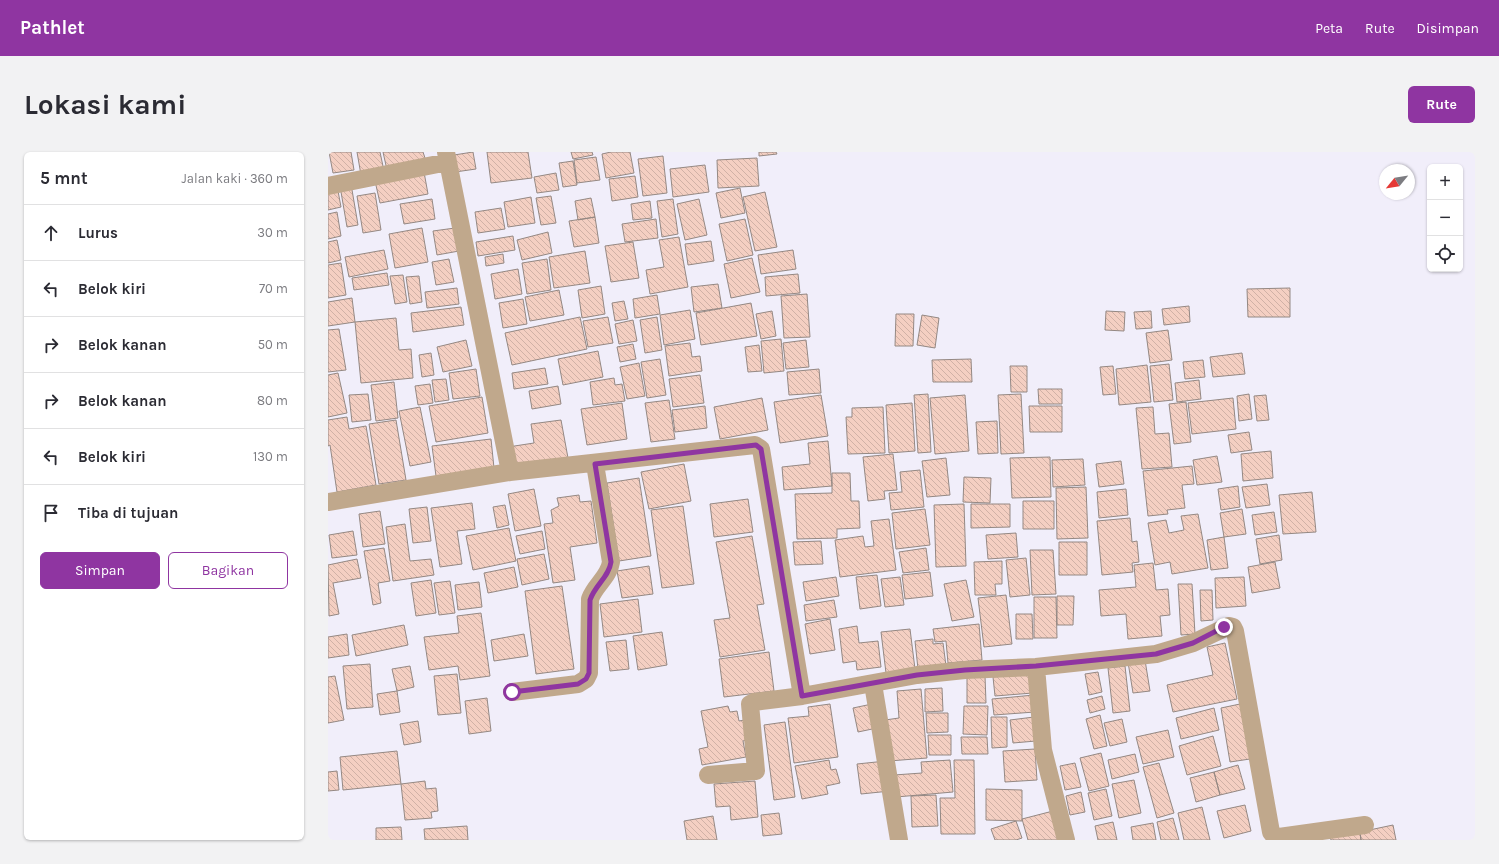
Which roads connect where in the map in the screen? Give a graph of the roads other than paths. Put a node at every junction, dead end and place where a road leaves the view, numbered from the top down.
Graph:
1 (447, 157) edge
2 (328, 186) edge
3 (595, 464) junction
4 (510, 472) junction
5 (328, 502) edge
6 (1036, 666) junction
7 (873, 684) junction
8 (512, 692) dead end
9 (802, 696) junction
10 (708, 775) dead end
11 (1365, 825) dead end
12 (899, 840) edge
13 (1066, 840) edge

1 - 2 street
1 - 4 street
3 - 4 street
3 - 8 street
3 - 9 street
4 - 5 street
6 - 7 street
6 - 11 street
6 - 13 street
7 - 9 street
7 - 12 street
9 - 10 street

